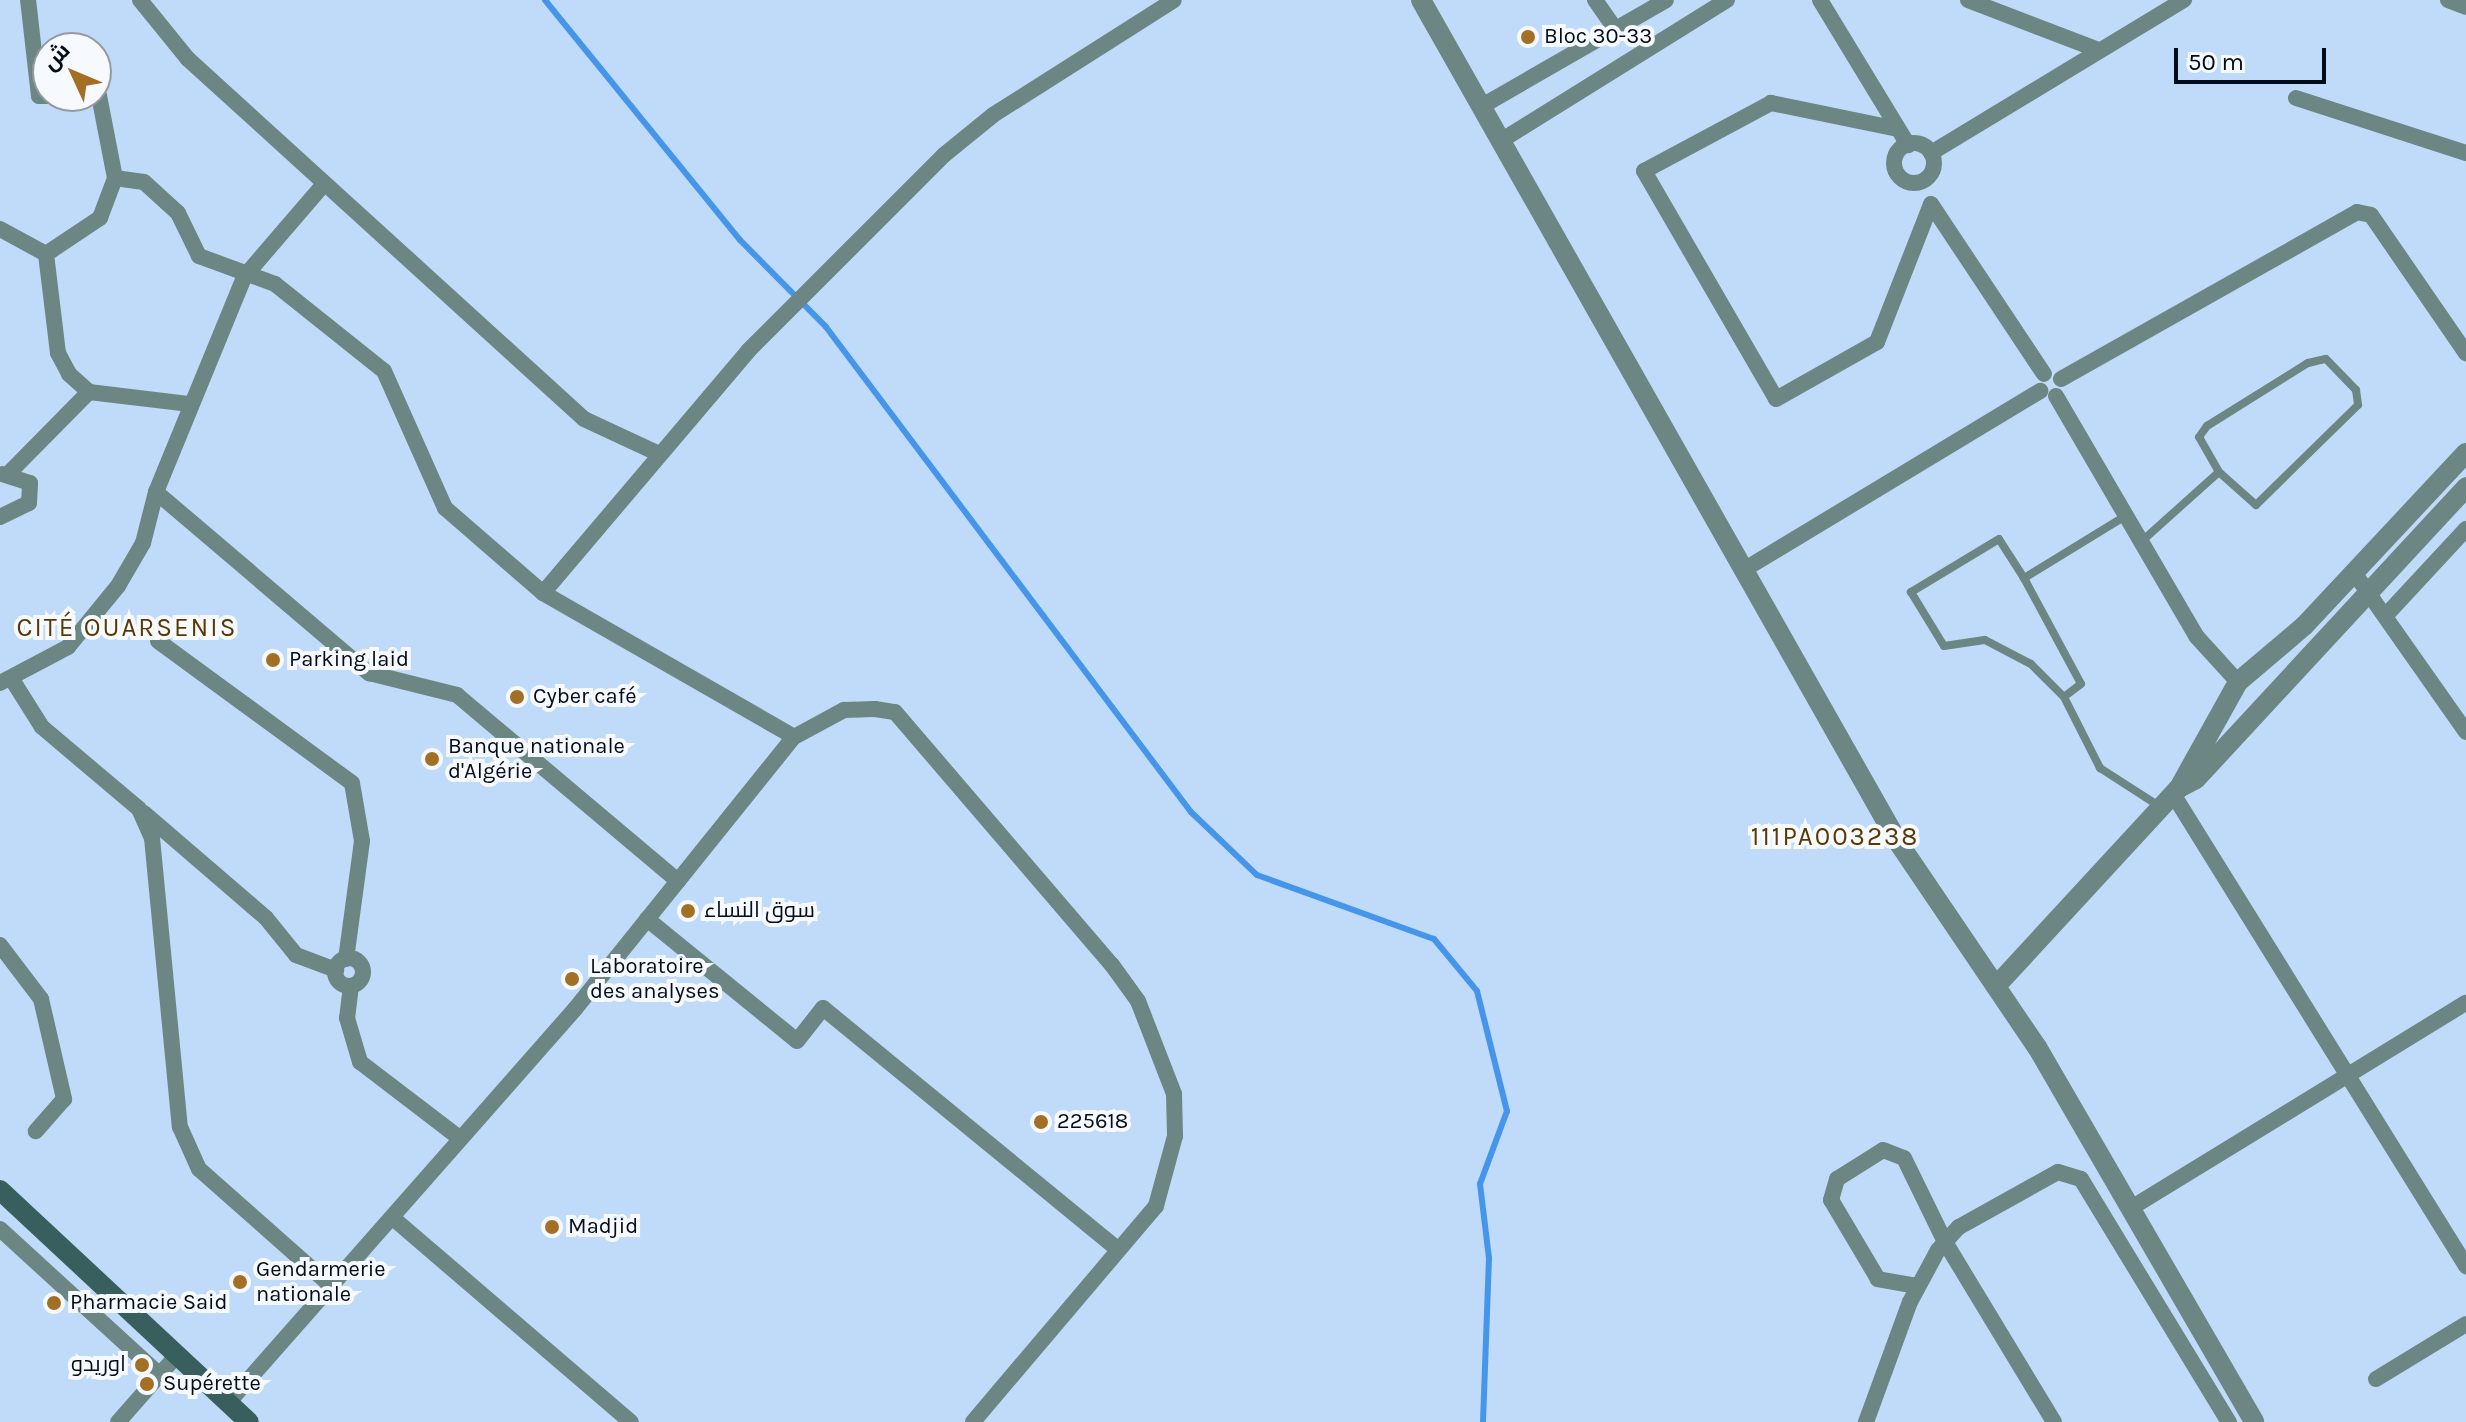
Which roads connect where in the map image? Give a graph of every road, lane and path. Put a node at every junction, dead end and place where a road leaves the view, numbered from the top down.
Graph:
1 (28, 0) edge
2 (140, 0) edge
3 (1174, 0) edge
4 (1421, 0) edge
5 (1595, 0) edge
6 (1666, 0) edge
7 (1727, 0) edge
8 (1820, 0) edge
9 (1968, 0) edge
10 (2184, 0) edge
11 (2448, 0) edge
12 (2466, 7) edge
13 (1617, 31) junction
14 (2098, 50) junction
15 (2296, 98) dead end
16 (1482, 106) junction
17 (1893, 128) junction
18 (1502, 140) junction
19 (1908, 145) junction
20 (1931, 153) junction
21 (2466, 153) edge
22 (115, 178) junction
23 (1922, 181) junction
24 (324, 184) junction
25 (1931, 204) junction
26 (0, 229) edge
27 (46, 254) junction
28 (244, 277) junction
29 (2466, 353) edge
30 (2047, 387) junction
31 (89, 392) junction
32 (190, 404) junction
33 (2466, 453) edge
34 (659, 454) junction
35 (2219, 472) junction
36 (5, 473) edge
37 (2466, 487) edge
38 (156, 492) junction
39 (2128, 515) junction
40 (0, 517) edge
41 (2466, 529) edge
42 (2142, 541) junction
43 (1745, 569) junction
44 (2355, 574) junction
45 (2024, 578) junction
46 (2370, 591) junction
47 (543, 593) junction
48 (2388, 613) junction
49 (158, 641) dead end
50 (2244, 677) junction
51 (6, 682) edge
52 (2273, 694) junction
53 (2064, 697) junction
54 (2221, 708) junction
55 (2245, 725) junction
56 (2466, 732) edge
57 (794, 737) junction
58 (2171, 796) junction
59 (139, 809) junction
60 (678, 881) junction
61 (647, 919) junction
62 (0, 945) edge
63 (341, 964) junction
64 (1997, 985) junction
65 (351, 986) junction
66 (2466, 1003) edge
67 (2348, 1075) junction
68 (36, 1131) dead end
69 (458, 1137) junction
70 (0, 1190) edge
71 (2131, 1208) junction
72 (394, 1219) junction
73 (0, 1229) edge
74 (1945, 1242) junction
75 (1117, 1249) junction
76 (2466, 1266) edge
77 (329, 1284) junction
78 (1917, 1286) junction
79 (2466, 1324) edge
80 (177, 1355) junction
81 (160, 1375) junction
82 (2376, 1379) dead end
83 (228, 1403) junction
84 (118, 1422) edge
85 (249, 1422) edge
86 (631, 1422) edge
87 (973, 1422) edge
88 (1866, 1422) edge
89 (2054, 1422) edge
90 (2229, 1422) edge
91 (2254, 1422) edge

1 - 22 street
2 - 24 street
3 - 34 street
4 - 16 street
5 - 13 street
6 - 13 street
7 - 18 street
8 - 17 street
9 - 14 street
10 - 14 street
11 - 12 street
13 - 16 street
14 - 20 street
15 - 21 street
16 - 18 street
17 - 19 street
17 - 25 street
18 - 43 street
19 - 20 street
19 - 23 street
20 - 23 street
22 - 27 street
22 - 28 street
23 - 25 street
24 - 28 street
24 - 34 street
25 - 30 street
26 - 27 street
27 - 31 street
28 - 32 street
28 - 47 street
29 - 30 street
30 - 39 street
30 - 43 street
31 - 32 street
31 - 36 street
32 - 38 street
33 - 44 street
34 - 47 street
35 - 35 lane
35 - 42 lane
36 - 40 street
37 - 46 street
38 - 51 street
38 - 60 street
39 - 42 street
39 - 45 lane
41 - 48 street
42 - 50 street
43 - 64 street
44 - 46 street
44 - 50 street
45 - 53 lane
45 - 53 lane
46 - 48 street
46 - 52 street
47 - 57 street
48 - 56 street
49 - 63 street
50 - 52 street
50 - 54 street
51 - 59 street
52 - 55 street
53 - 58 lane
54 - 55 street
54 - 58 street
55 - 58 street
57 - 60 street
57 - 75 street
58 - 64 street
58 - 67 street
59 - 63 street
59 - 77 street
60 - 61 street
61 - 69 street
61 - 75 street
62 - 68 street
63 - 65 street
63 - 65 street
64 - 71 street
65 - 69 street
66 - 67 street
67 - 71 street
67 - 76 street
69 - 72 street
70 - 80 main road
71 - 91 street
72 - 77 street
72 - 86 street
73 - 81 street
74 - 78 street
74 - 78 street
74 - 89 street
74 - 90 street
75 - 87 street
77 - 83 street
78 - 88 street
79 - 82 street
80 - 81 street
80 - 83 main road
81 - 84 street
83 - 85 main road

